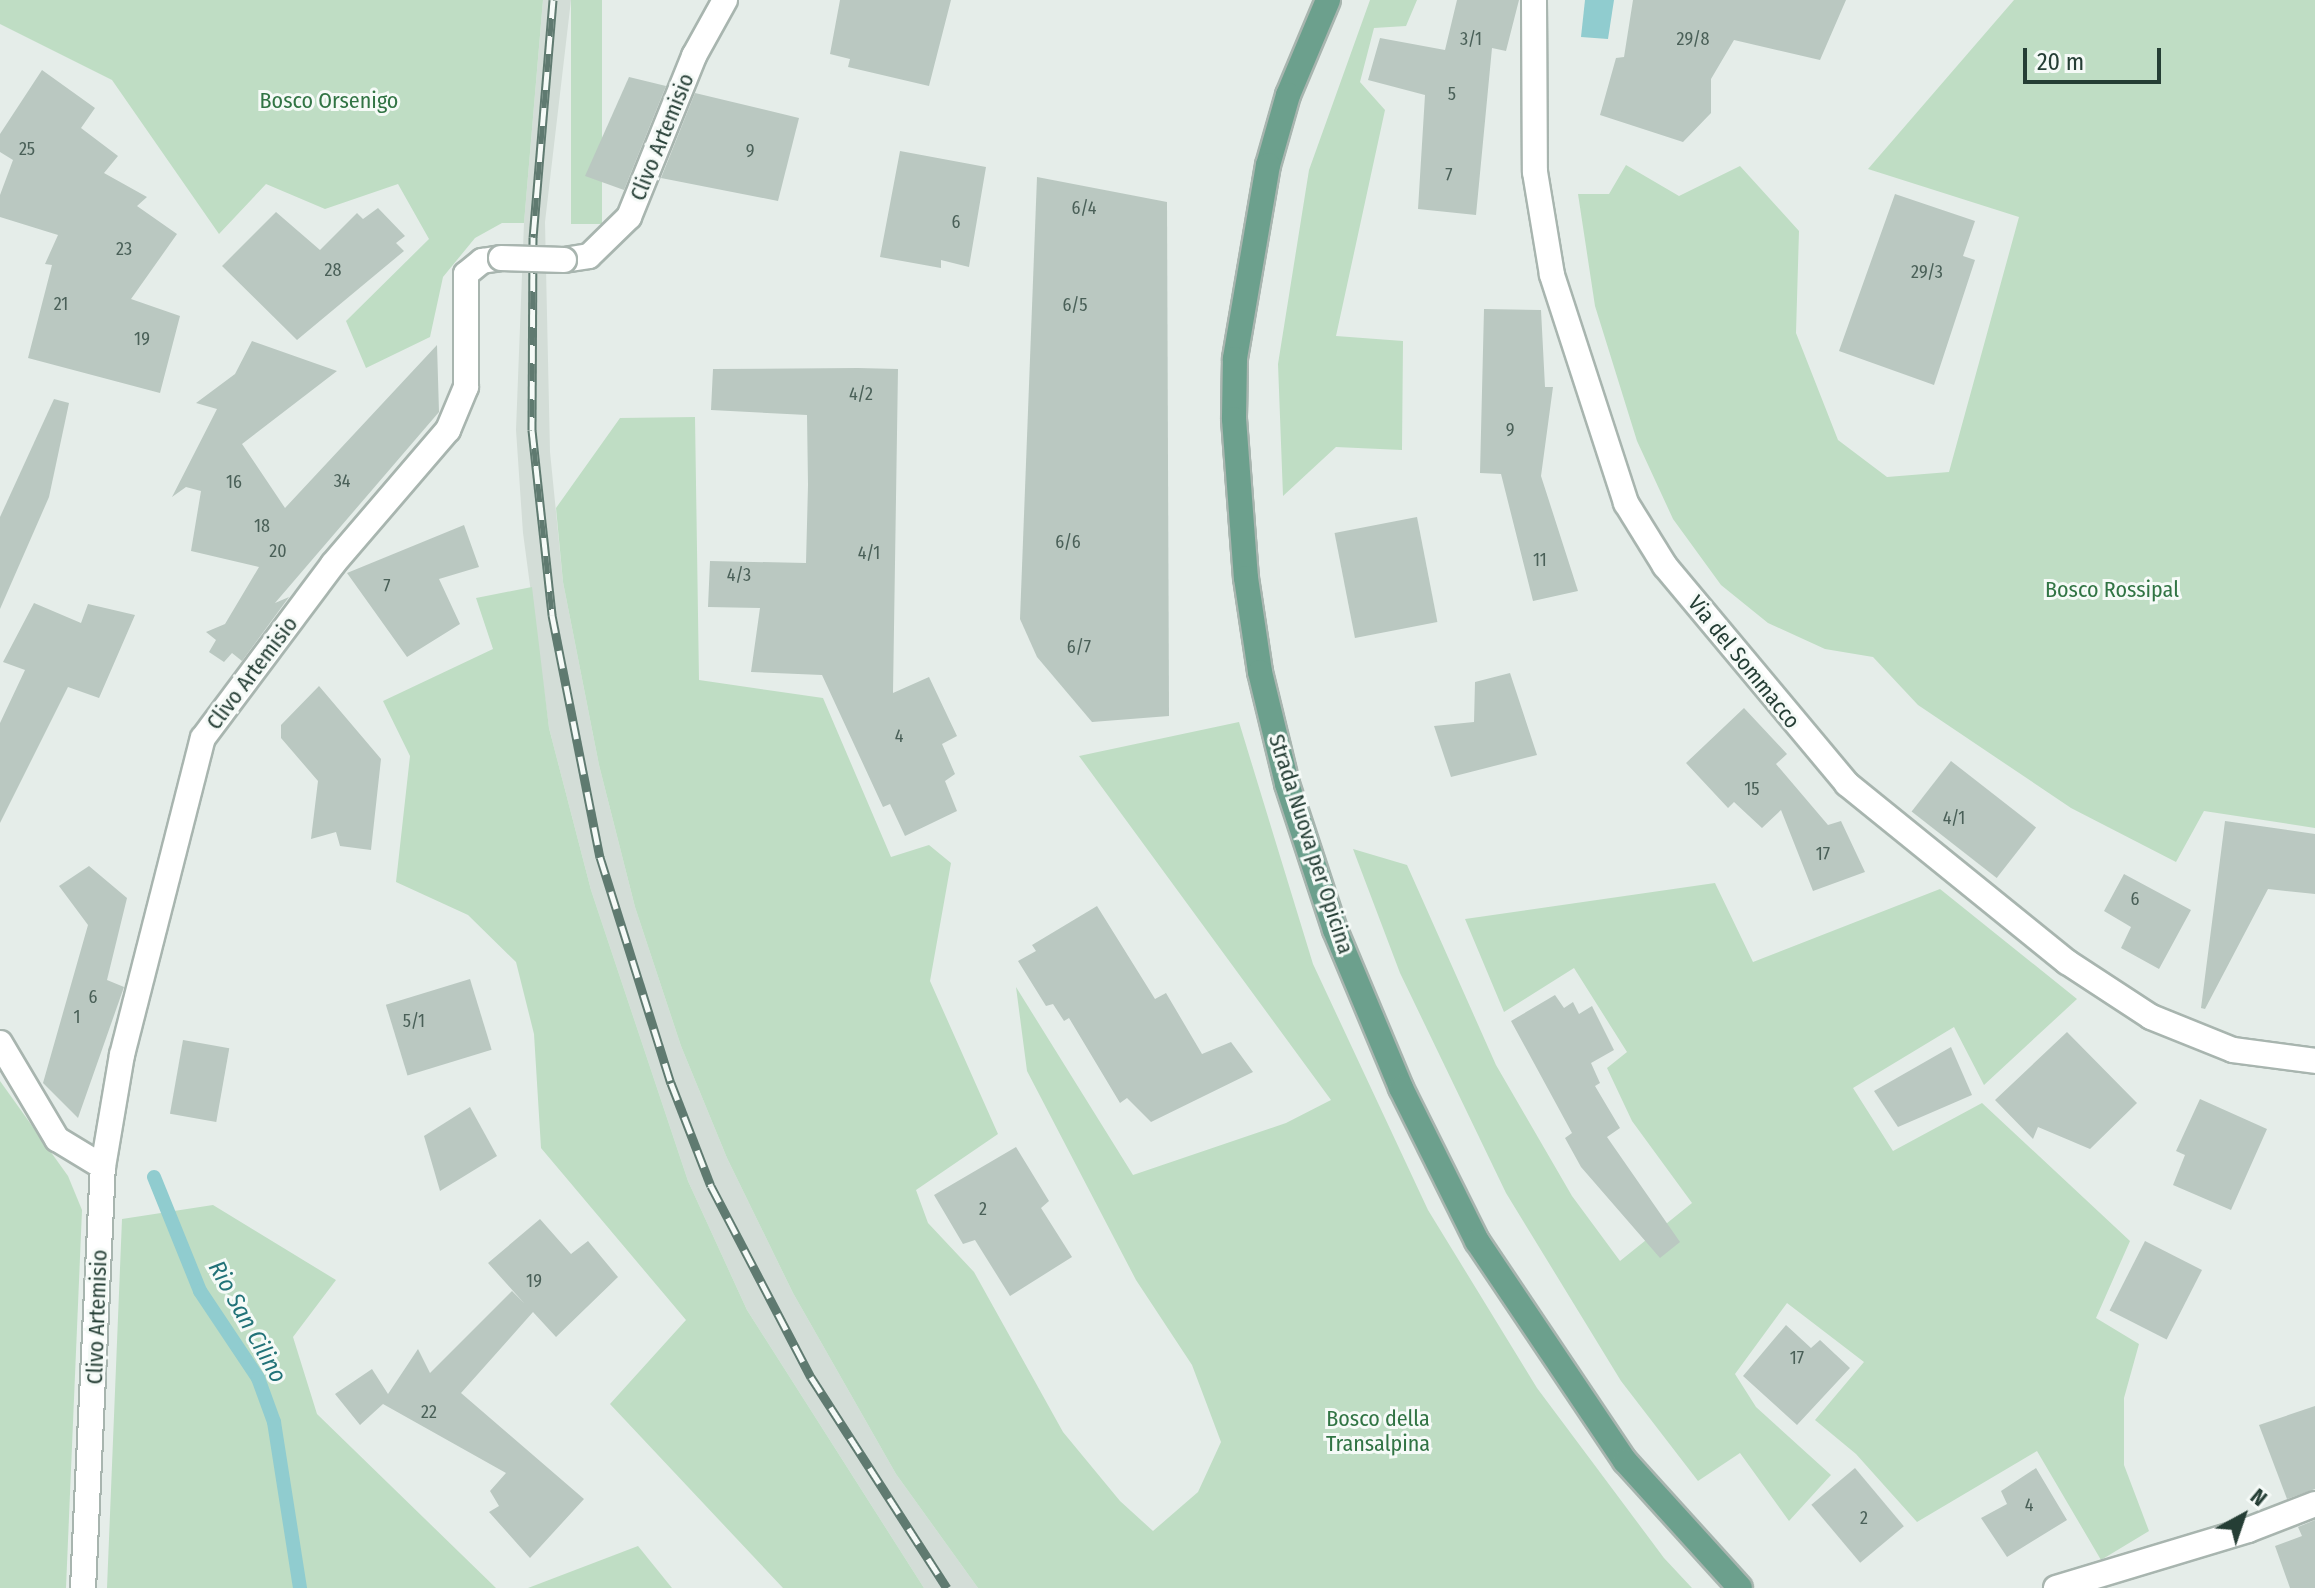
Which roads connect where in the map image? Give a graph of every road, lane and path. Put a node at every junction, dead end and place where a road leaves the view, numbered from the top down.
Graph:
1 (725, 0) edge
2 (1328, 0) edge
3 (1534, 0) edge
4 (0, 1043) edge
5 (2315, 1061) edge
6 (103, 1167) junction
7 (2315, 1504) edge
8 (83, 1588) edge
9 (1740, 1588) edge
10 (2056, 1588) edge

1 - 6 street, Clivo Artemisio, bridge
2 - 9 main road, Strada Nuova per Opicina
3 - 5 street, Via del Sommacco
4 - 6 street
6 - 8 street, Clivo Artemisio
7 - 10 street

